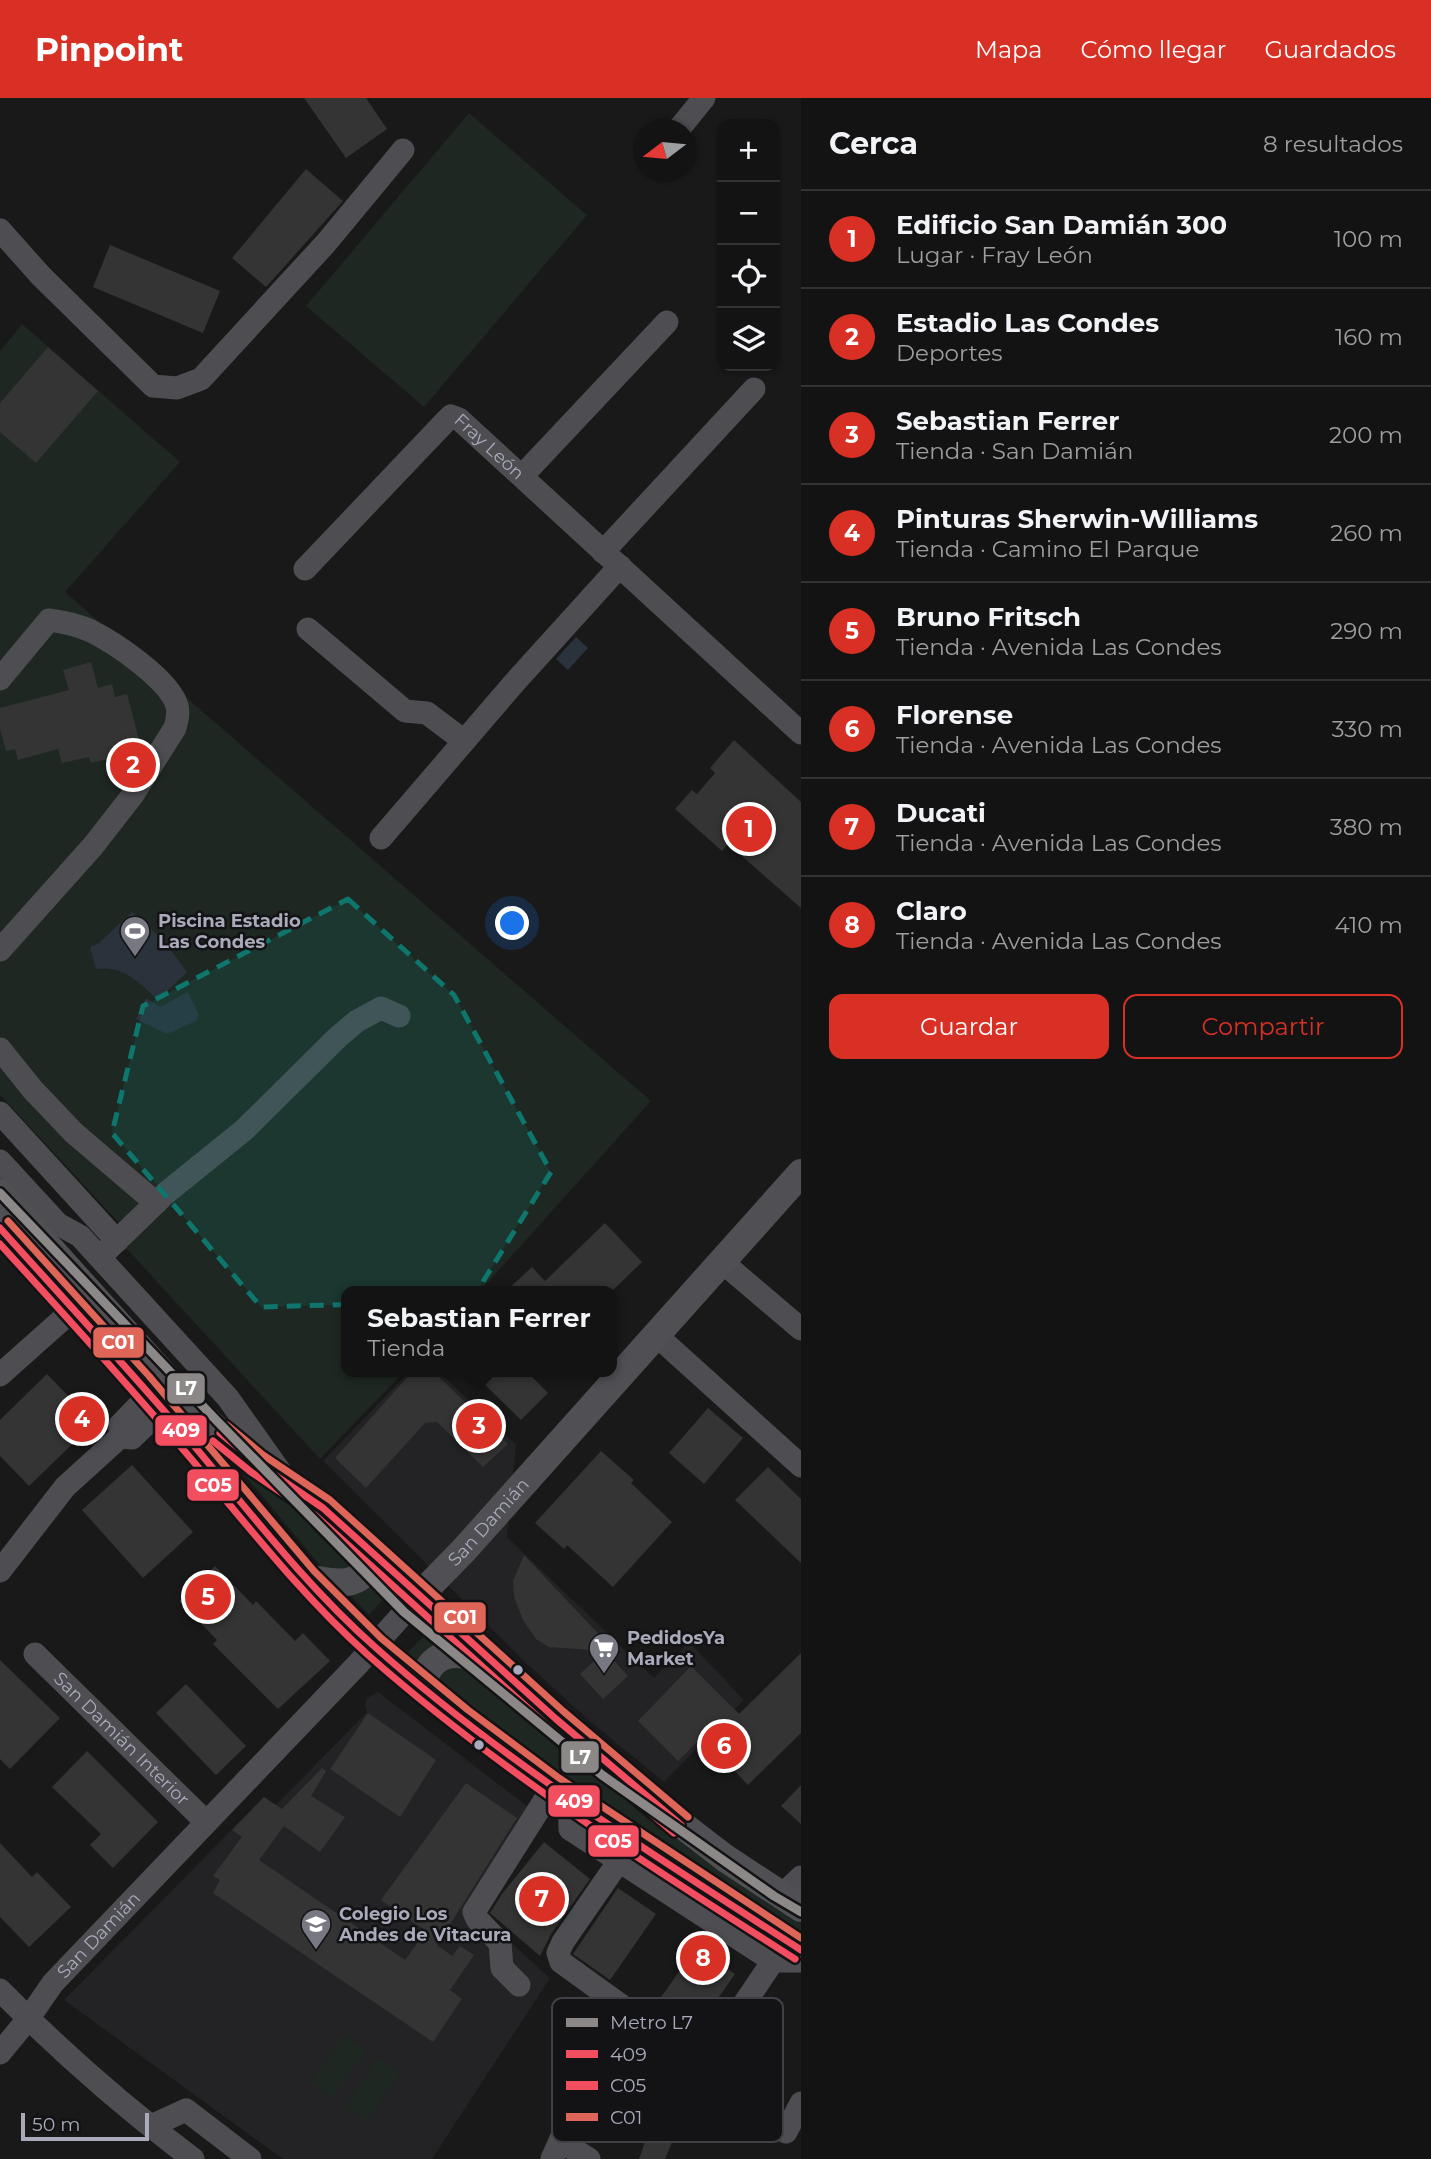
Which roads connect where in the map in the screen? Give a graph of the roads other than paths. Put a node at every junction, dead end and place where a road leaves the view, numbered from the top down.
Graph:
1 (704, 98) edge
2 (687, 119) edge
3 (403, 150) dead end
4 (0, 230) edge
5 (667, 322) dead end
6 (754, 388) dead end
7 (522, 476) junction
8 (612, 559) junction
9 (306, 569) dead end
10 (308, 629) dead end
11 (0, 679) edge
12 (801, 733) edge
13 (464, 741) junction
14 (380, 838) dead end
15 (0, 950) edge
16 (399, 1016) dead end
17 (0, 1049) edge
18 (0, 1113) edge
19 (0, 1161) edge
20 (801, 1173) edge
21 (0, 1193) edge
22 (156, 1203) junction
23 (2, 1235) edge
24 (117, 1241) junction
25 (100, 1257) junction
26 (721, 1261) junction
27 (74, 1310) junction
28 (801, 1329) edge
29 (656, 1335) junction
30 (0, 1375) edge
31 (156, 1401) junction
32 (801, 1466) edge
33 (290, 1487) junction
34 (370, 1549) junction
35 (0, 1571) edge
36 (306, 1578) junction
37 (420, 1595) junction
38 (374, 1646) junction
39 (35, 1654) dead end
40 (493, 1662) junction
41 (426, 1689) junction
42 (561, 1792) junction
43 (206, 1822) junction
44 (619, 1861) junction
45 (796, 1898) edge
46 (801, 1950) edge
47 (773, 1961) junction
48 (801, 1961) edge
49 (519, 1985) dead end
50 (0, 1990) edge
51 (611, 1998) edge
52 (748, 1998) edge
53 (28, 2019) junction
54 (0, 2053) edge
55 (801, 2103) edge
56 (151, 2126) junction
57 (786, 2132) dead end
58 (560, 2142) edge
59 (193, 2159) edge
60 (250, 2159) edge
61 (589, 2159) edge

1 - 2 street
3 - 4 street
5 - 7 street
6 - 8 street
7 - 8 street, Fray León
7 - 9 street, Fray León
8 - 12 street, Fray León
8 - 13 street
10 - 13 street
11 - 15 street
13 - 14 street
16 - 22 street
17 - 22 street
18 - 24 street
19 - 25 street
20 - 26 main road, San Damián
21 - 33 main road
22 - 24 street
23 - 27 main road
24 - 25 street
25 - 33 street
26 - 28 street
26 - 29 main road, San Damián
27 - 30 street
27 - 31 main road
29 - 32 street
29 - 37 main road, San Damián
31 - 35 street
31 - 36 main road
33 - 34 main road
34 - 36 main road
34 - 37 main road
36 - 38 main road
37 - 38 street, San Damián
37 - 40 main road
38 - 41 main road
38 - 43 street, San Damián
39 - 43 street, San Damián Interior
40 - 41 main road
40 - 45 main road
41 - 42 main road
42 - 44 street
42 - 46 main road
42 - 49 street
43 - 53 street, San Damián
44 - 47 street
44 - 51 street
47 - 48 street
47 - 52 street
50 - 53 street
53 - 54 street, San Damián
53 - 56 street
55 - 57 street
56 - 59 street
56 - 60 street
58 - 61 street

